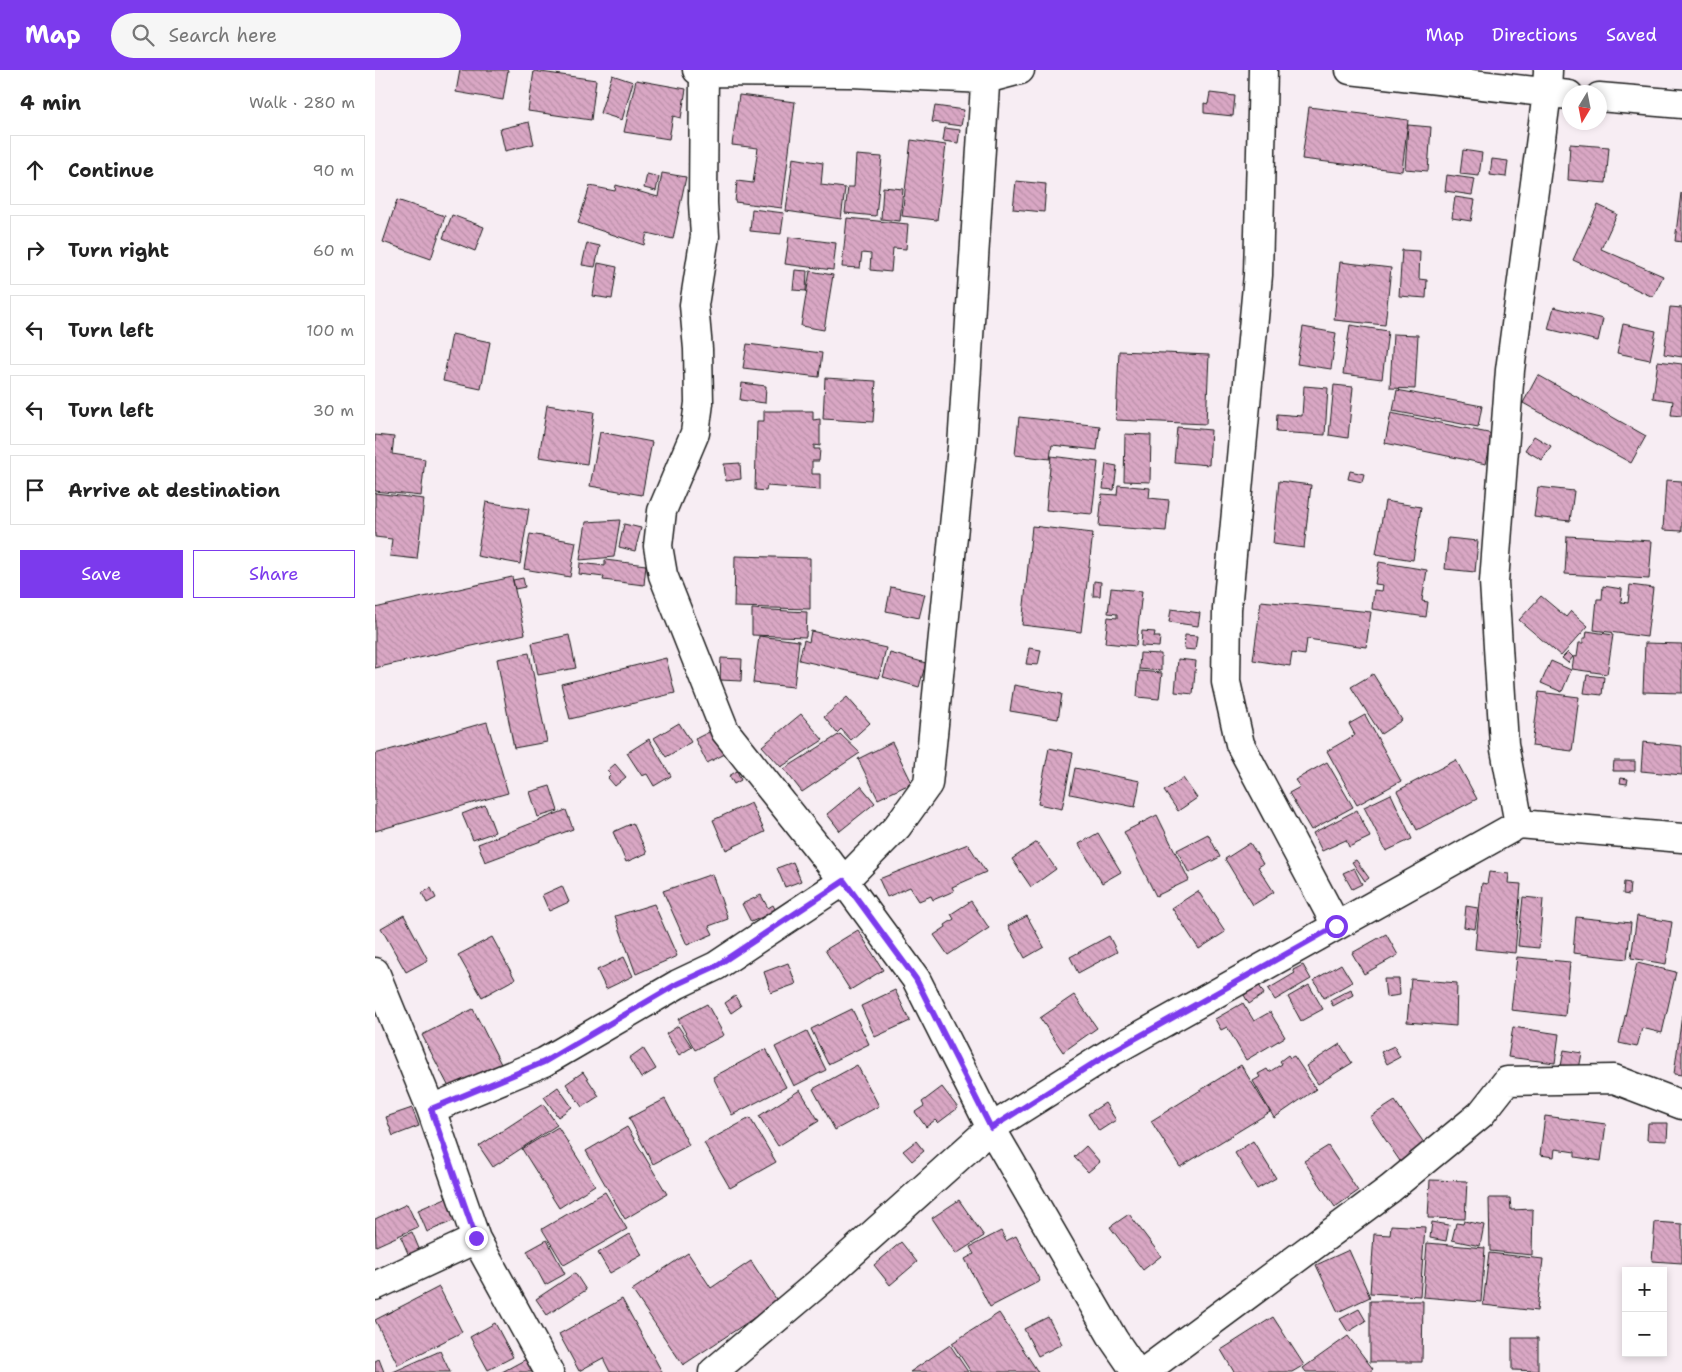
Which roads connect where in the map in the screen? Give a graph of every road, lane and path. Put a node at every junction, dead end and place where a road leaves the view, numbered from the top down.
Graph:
1 (702, 70) edge
2 (1019, 70) edge
3 (1263, 70) edge
4 (1350, 70) edge
5 (986, 74) edge
6 (1555, 86) edge
7 (1607, 98) edge
8 (1682, 104) edge
9 (1519, 824) junction
10 (1682, 838) edge
11 (844, 881) junction
12 (1336, 926) junction
13 (375, 972) edge
14 (1682, 1105) edge
15 (431, 1109) junction
16 (991, 1128) junction
17 (476, 1238) junction
18 (375, 1286) edge
19 (549, 1372) edge
20 (713, 1372) edge
21 (1137, 1372) edge
22 (1144, 1372) edge

1 - 5 street
1 - 11 street
2 - 5 street
3 - 12 street
4 - 6 street
5 - 11 street
6 - 9 street
7 - 8 street
9 - 10 street
9 - 12 street
11 - 15 street
11 - 16 street
12 - 16 street
13 - 15 street
14 - 22 street
15 - 17 street
16 - 20 street
16 - 21 street
17 - 18 street
17 - 19 street

